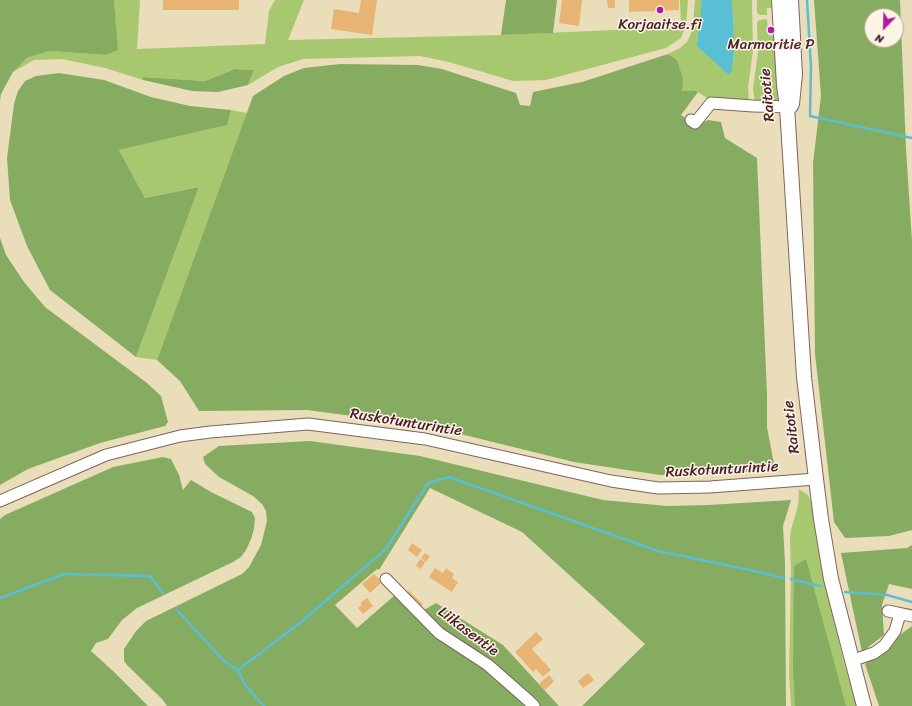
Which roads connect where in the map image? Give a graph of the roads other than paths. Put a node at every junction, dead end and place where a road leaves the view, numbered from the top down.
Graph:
1 (779, 0) edge
2 (791, 0) edge
3 (789, 107) junction
4 (692, 120) dead end
5 (816, 479) junction
6 (0, 501) edge
7 (386, 579) dead end
8 (888, 611) dead end
9 (900, 614) junction
10 (912, 616) edge
11 (852, 661) junction
12 (534, 706) edge
13 (864, 706) edge

1 - 3 main road, Raitotie
2 - 3 main road, Raitotie
3 - 4 street
3 - 5 main road, Raitotie
5 - 6 street, Ruskotunturintie
5 - 11 main road, Raitotie
7 - 12 street, Liikasentie
8 - 9 street
9 - 10 street
9 - 11 street
11 - 13 main road, Raitotie

